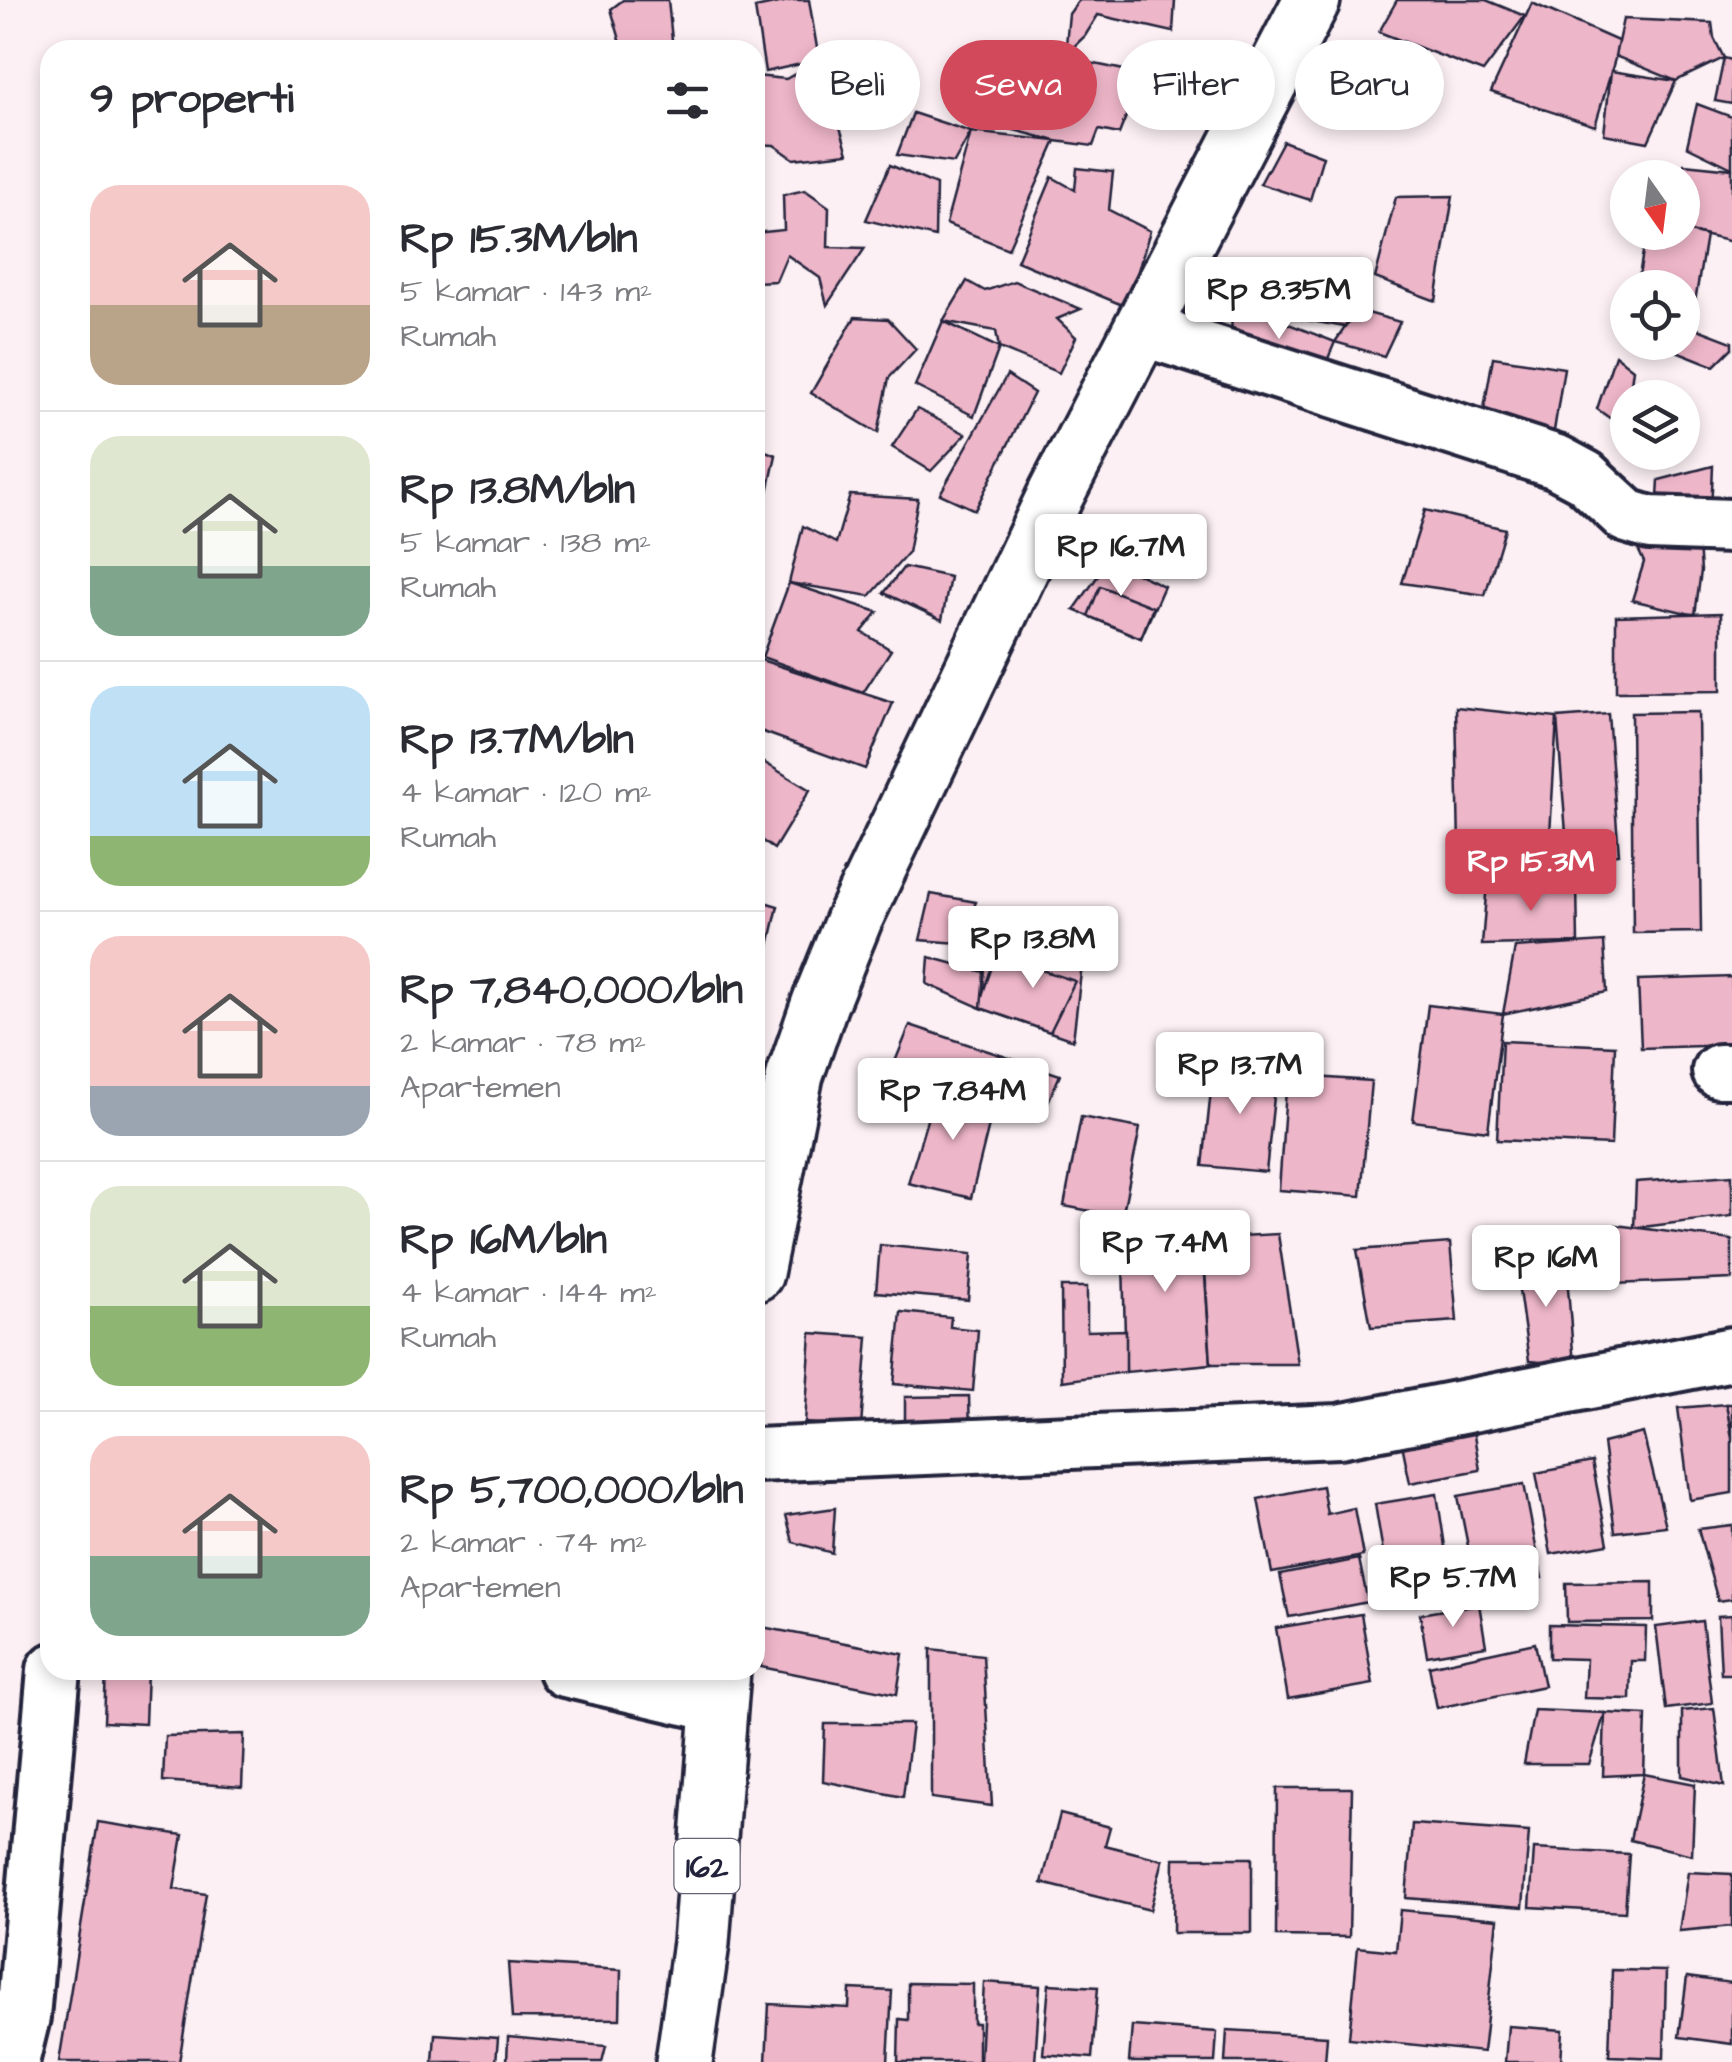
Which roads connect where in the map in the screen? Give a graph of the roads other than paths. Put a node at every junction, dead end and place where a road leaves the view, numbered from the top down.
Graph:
1 (1312, 0) edge
2 (1142, 329) junction
3 (1732, 526) edge
4 (765, 1224) edge
5 (1732, 1354) edge
6 (765, 1454) edge
7 (53, 1680) edge
8 (651, 1680) edge
9 (721, 1688) edge
10 (12, 2062) edge
11 (684, 2062) edge

1 - 2 main road
2 - 3 street
2 - 4 main road
5 - 6 street
7 - 10 street
8 - 9 street
9 - 11 main road, 162

